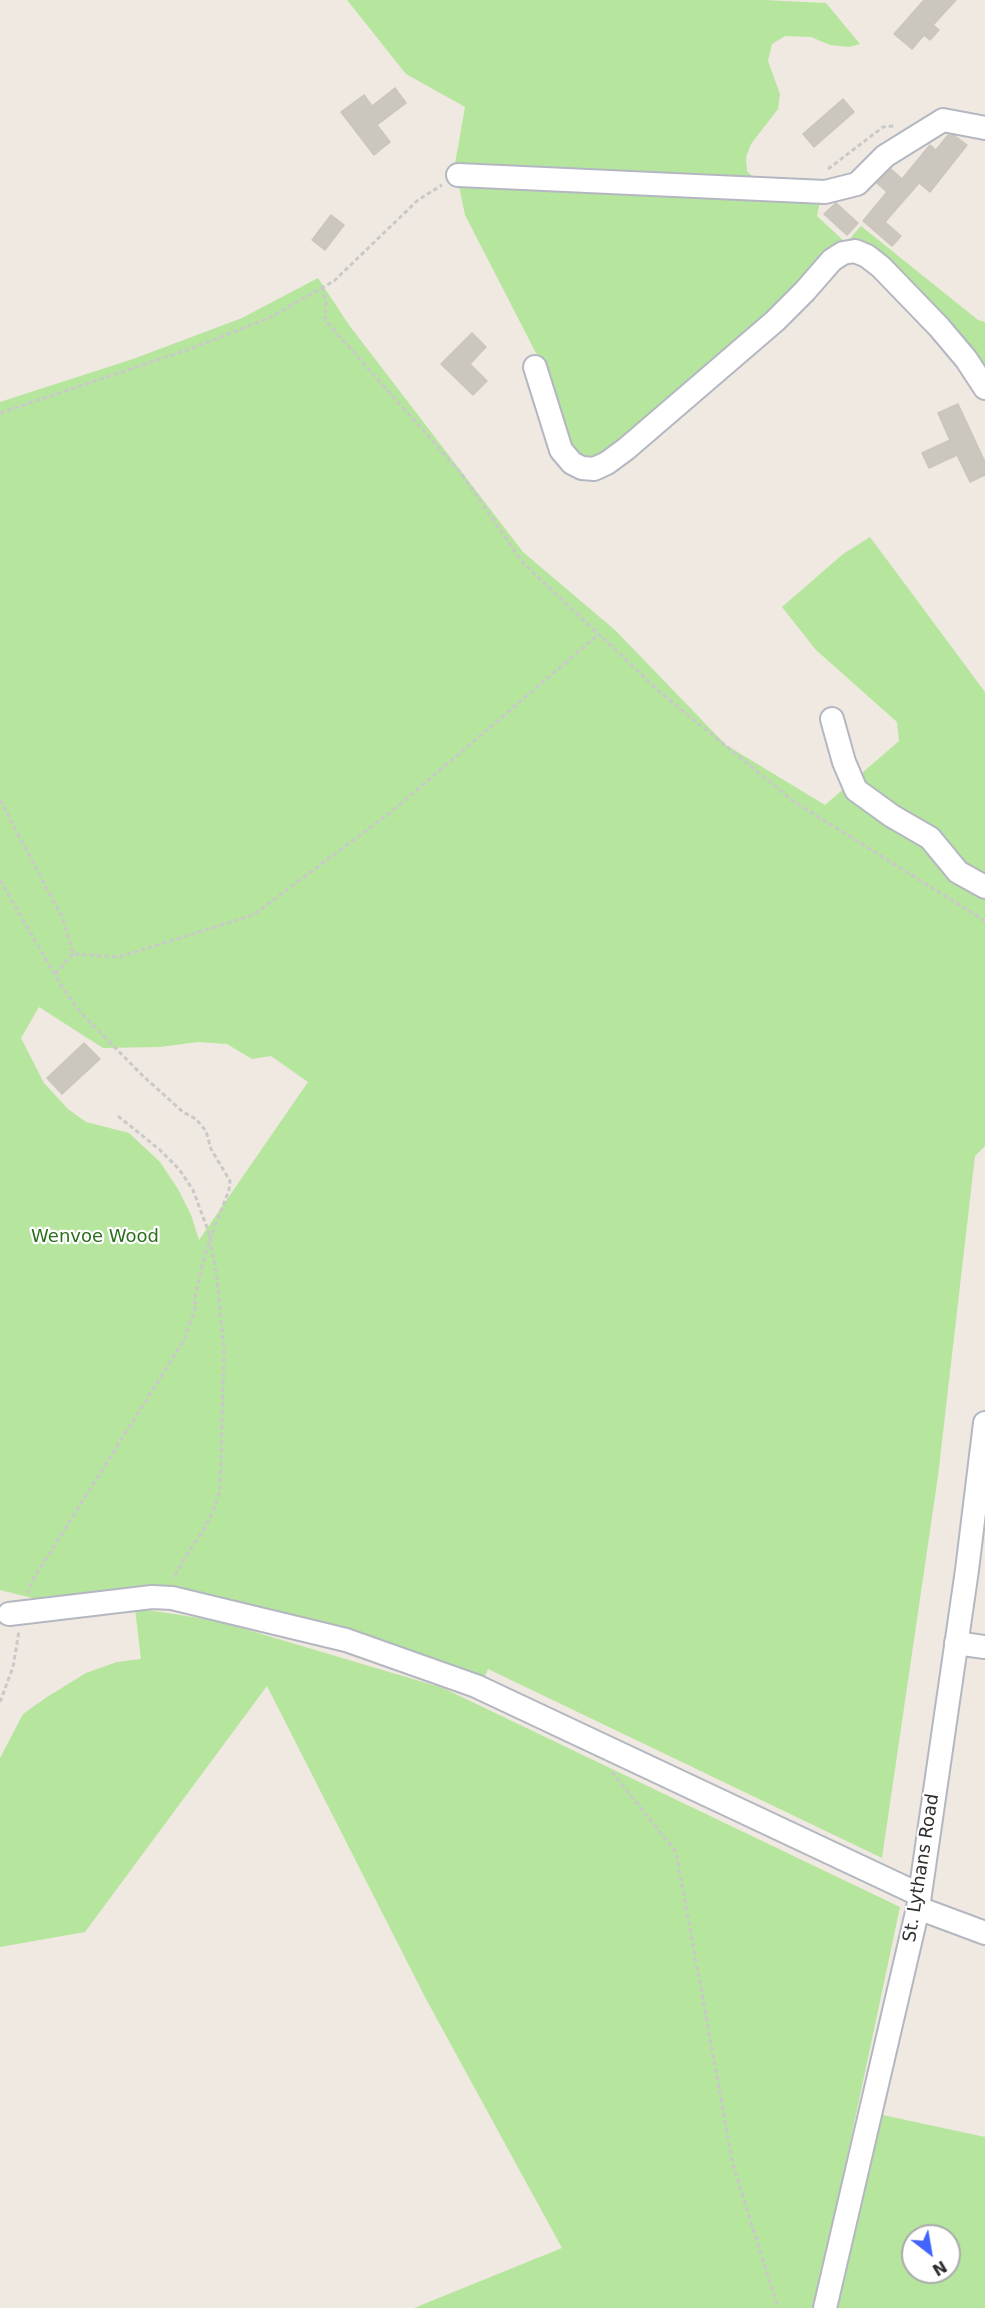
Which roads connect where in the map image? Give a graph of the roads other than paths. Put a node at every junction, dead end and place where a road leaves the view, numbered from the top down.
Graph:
1 (985, 128) edge
2 (458, 175) road end
3 (535, 367) dead end
4 (985, 388) edge
5 (832, 719) dead end
6 (985, 887) edge
7 (985, 1423) edge
8 (13, 1616) edge
9 (956, 1643) junction
10 (985, 1647) edge
11 (918, 1901) junction
12 (985, 1933) edge
13 (825, 2308) edge

1 - 2 street
3 - 4 street
5 - 6 street
7 - 9 street, St. Lythans Road
8 - 11 street
9 - 10 street
9 - 11 street, St. Lythans Road
11 - 12 street
11 - 13 street, St. Lythans Road

